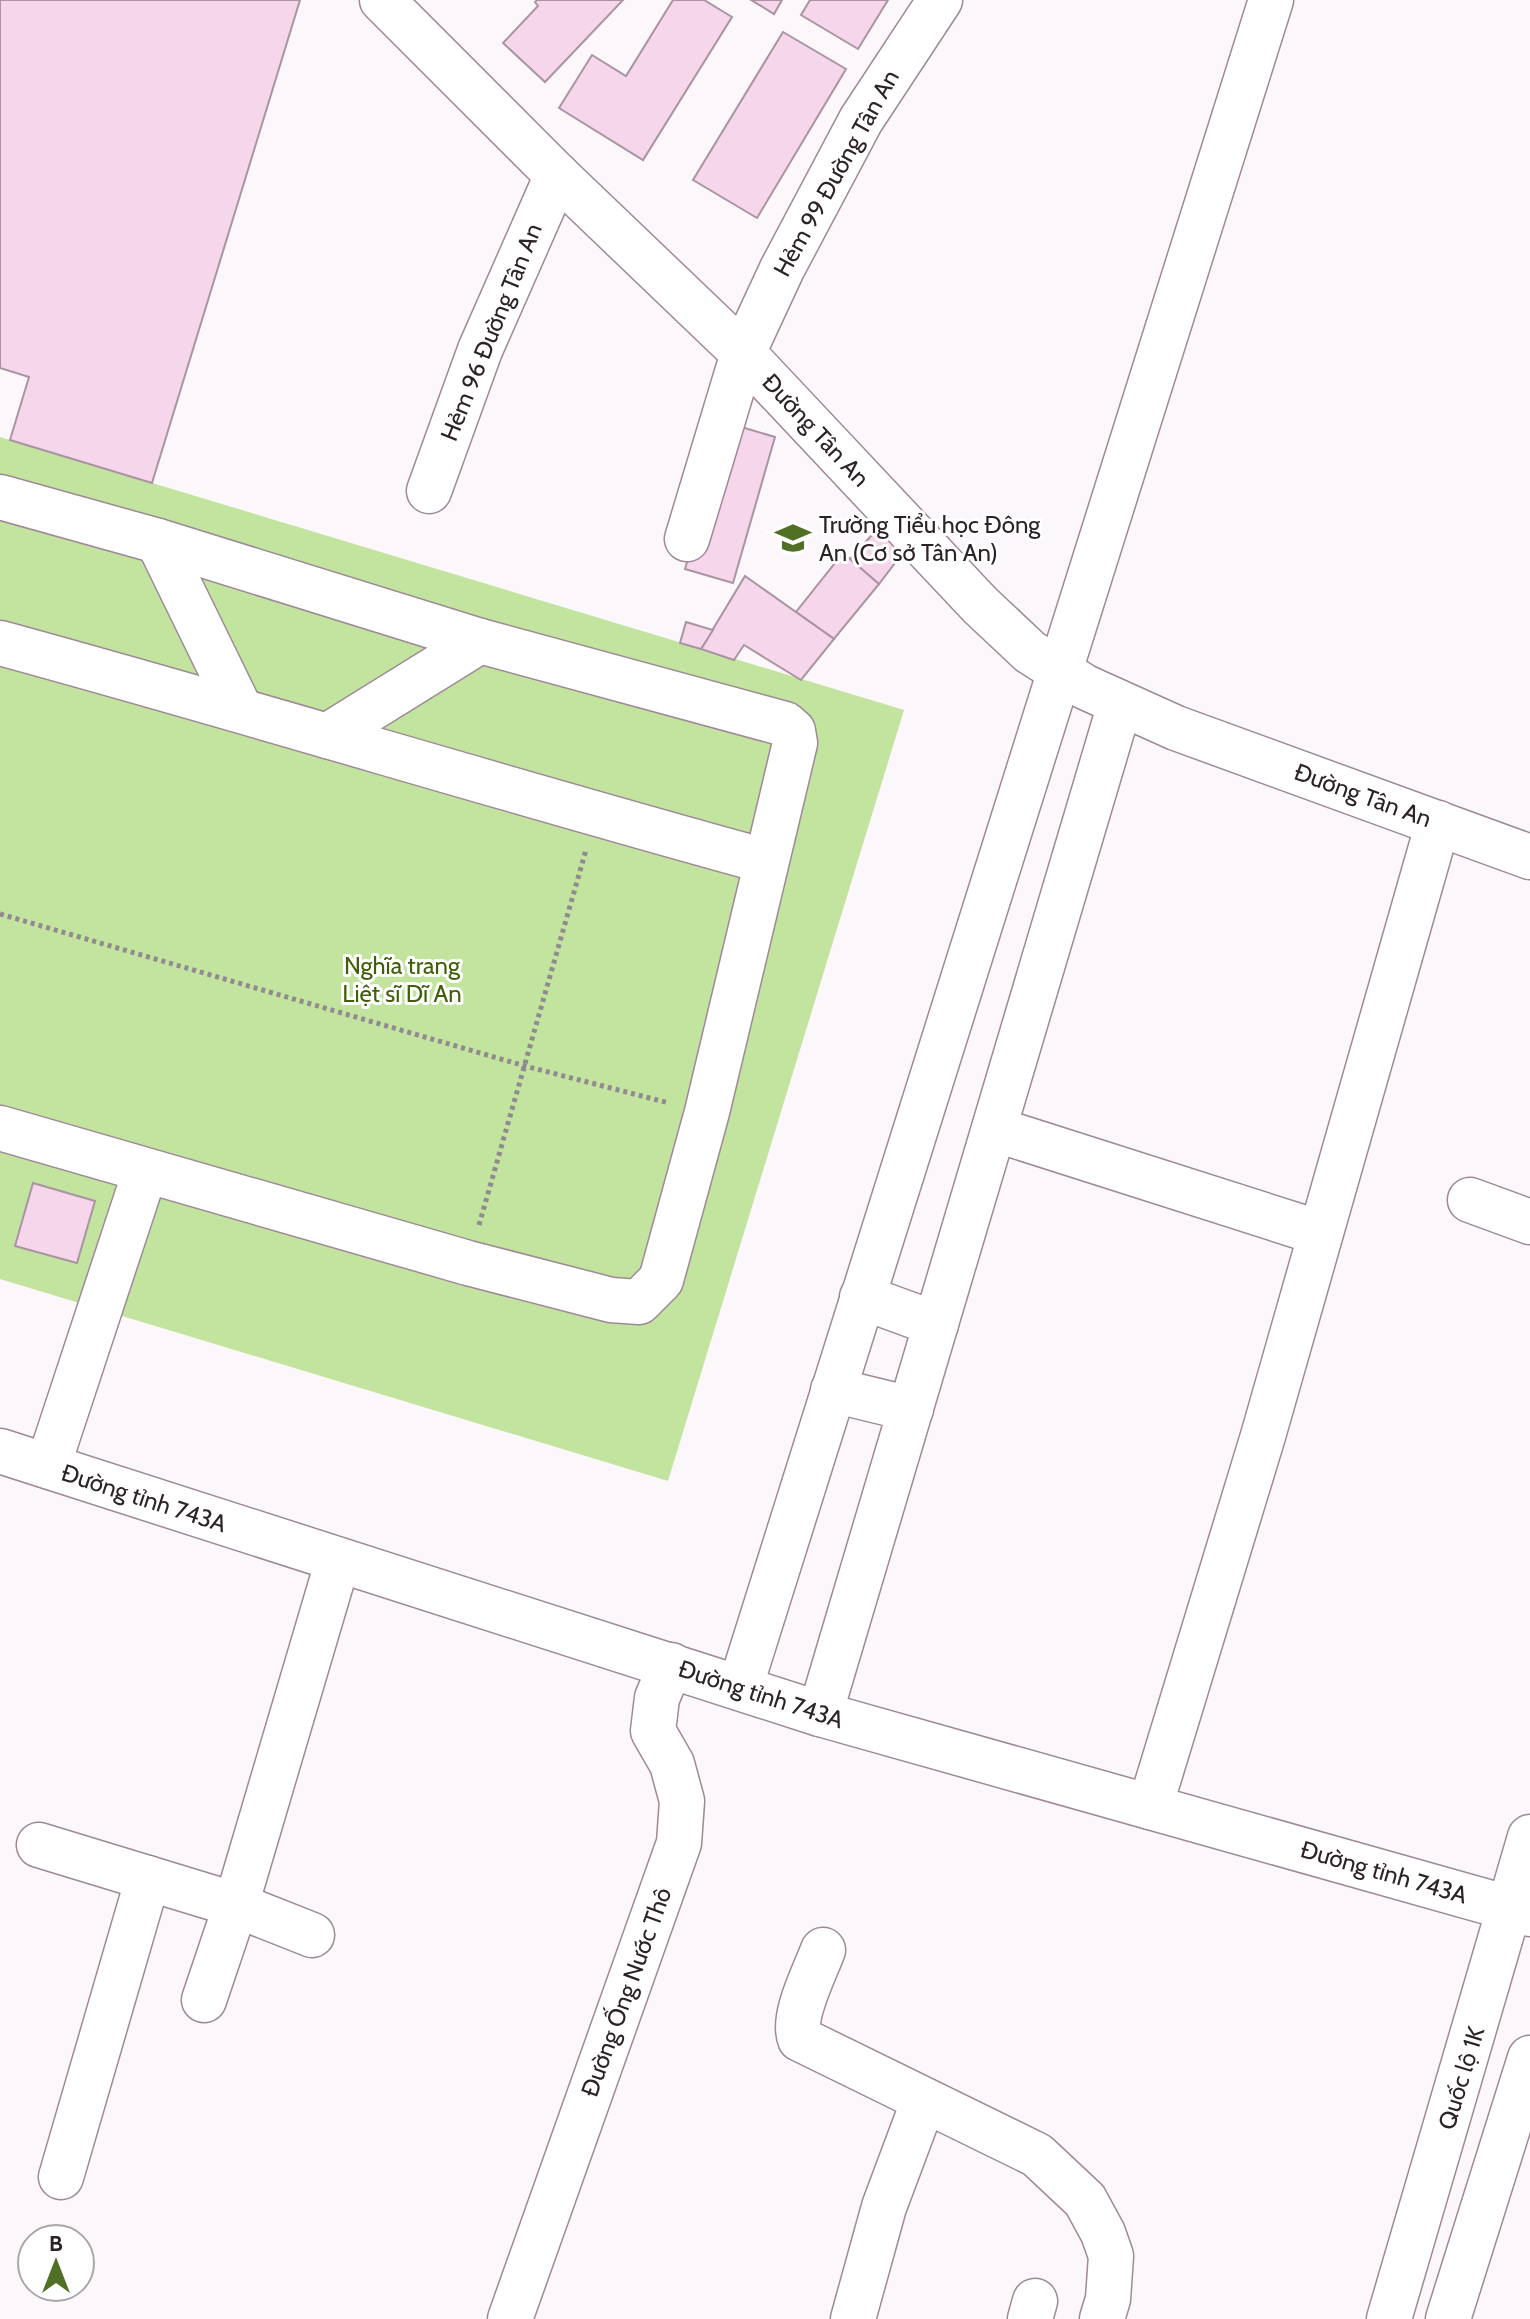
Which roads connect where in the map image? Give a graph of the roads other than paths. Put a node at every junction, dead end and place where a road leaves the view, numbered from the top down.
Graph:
1 (382, 0) edge
2 (940, 0) edge
3 (1271, 0) edge
4 (557, 175) junction
5 (743, 353) junction
6 (429, 491) dead end
7 (0, 497) edge
8 (687, 539) dead end
9 (158, 541) junction
10 (480, 641) junction
11 (0, 643) edge
12 (1058, 671) junction
13 (1120, 704) junction
14 (240, 709) junction
15 (327, 736) junction
16 (1438, 823) junction
17 (1530, 857) edge
18 (765, 861) junction
19 (0, 1128) edge
20 (994, 1129) junction
21 (145, 1172) junction
22 (1470, 1200) dead end
23 (1530, 1222) edge
24 (1320, 1233) junction
25 (862, 1297) junction
26 (936, 1324) junction
27 (833, 1390) junction
28 (911, 1409) junction
29 (0, 1451) edge
30 (48, 1466) junction
31 (338, 1560) junction
32 (671, 1665) junction
33 (740, 1688) junction
34 (820, 1714) junction
35 (1150, 1807) junction
36 (1530, 1837) edge
37 (39, 1845) dead end
38 (148, 1878) junction
39 (236, 1905) junction
40 (1521, 1911) edge
41 (312, 1935) dead end
42 (823, 1950) dead end
43 (204, 2000) dead end
44 (1530, 2058) edge
45 (924, 2100) junction
46 (61, 2177) dead end
47 (510, 2319) edge
48 (853, 2319) edge
49 (1102, 2319) edge
50 (1389, 2319) edge
51 (1448, 2319) edge

1 - 4 street, Đường Tân An
2 - 5 street, Hẻm 99 Đường Tân An
3 - 12 street
4 - 5 street, Đường Tân An
4 - 6 street, Hẻm 96 Đường Tân An
5 - 8 street, Hẻm 99 Đường Tân An
5 - 12 street, Đường Tân An
7 - 9 street
9 - 10 street
9 - 14 street
10 - 15 street
10 - 18 street
11 - 14 street
12 - 13 street, Đường Tân An
12 - 25 street
13 - 16 street, Đường Tân An
13 - 20 street
14 - 15 street
15 - 18 street
16 - 17 street, Đường Tân An
16 - 24 street
18 - 21 street
19 - 21 street
20 - 24 street
20 - 26 street
21 - 30 street
22 - 23 street
24 - 35 street
25 - 26 street
25 - 27 street
26 - 28 street
27 - 28 street
27 - 33 street
28 - 34 street
29 - 30 street, Đường tỉnh 743A
30 - 31 street, Đường tỉnh 743A
31 - 32 street, Đường tỉnh 743A
31 - 39 street
32 - 33 street, Đường tỉnh 743A
32 - 47 street, Đường Ống Nước Thô
33 - 34 street, Đường tỉnh 743A
34 - 35 street, Đường tỉnh 743A
35 - 40 street, Đường tỉnh 743A
36 - 40 street, Quốc lộ 1K
37 - 38 street
38 - 39 street
38 - 46 street
39 - 41 street
39 - 43 street
40 - 50 street, Quốc lộ 1K
42 - 45 street
44 - 51 street
45 - 48 street
45 - 49 street

